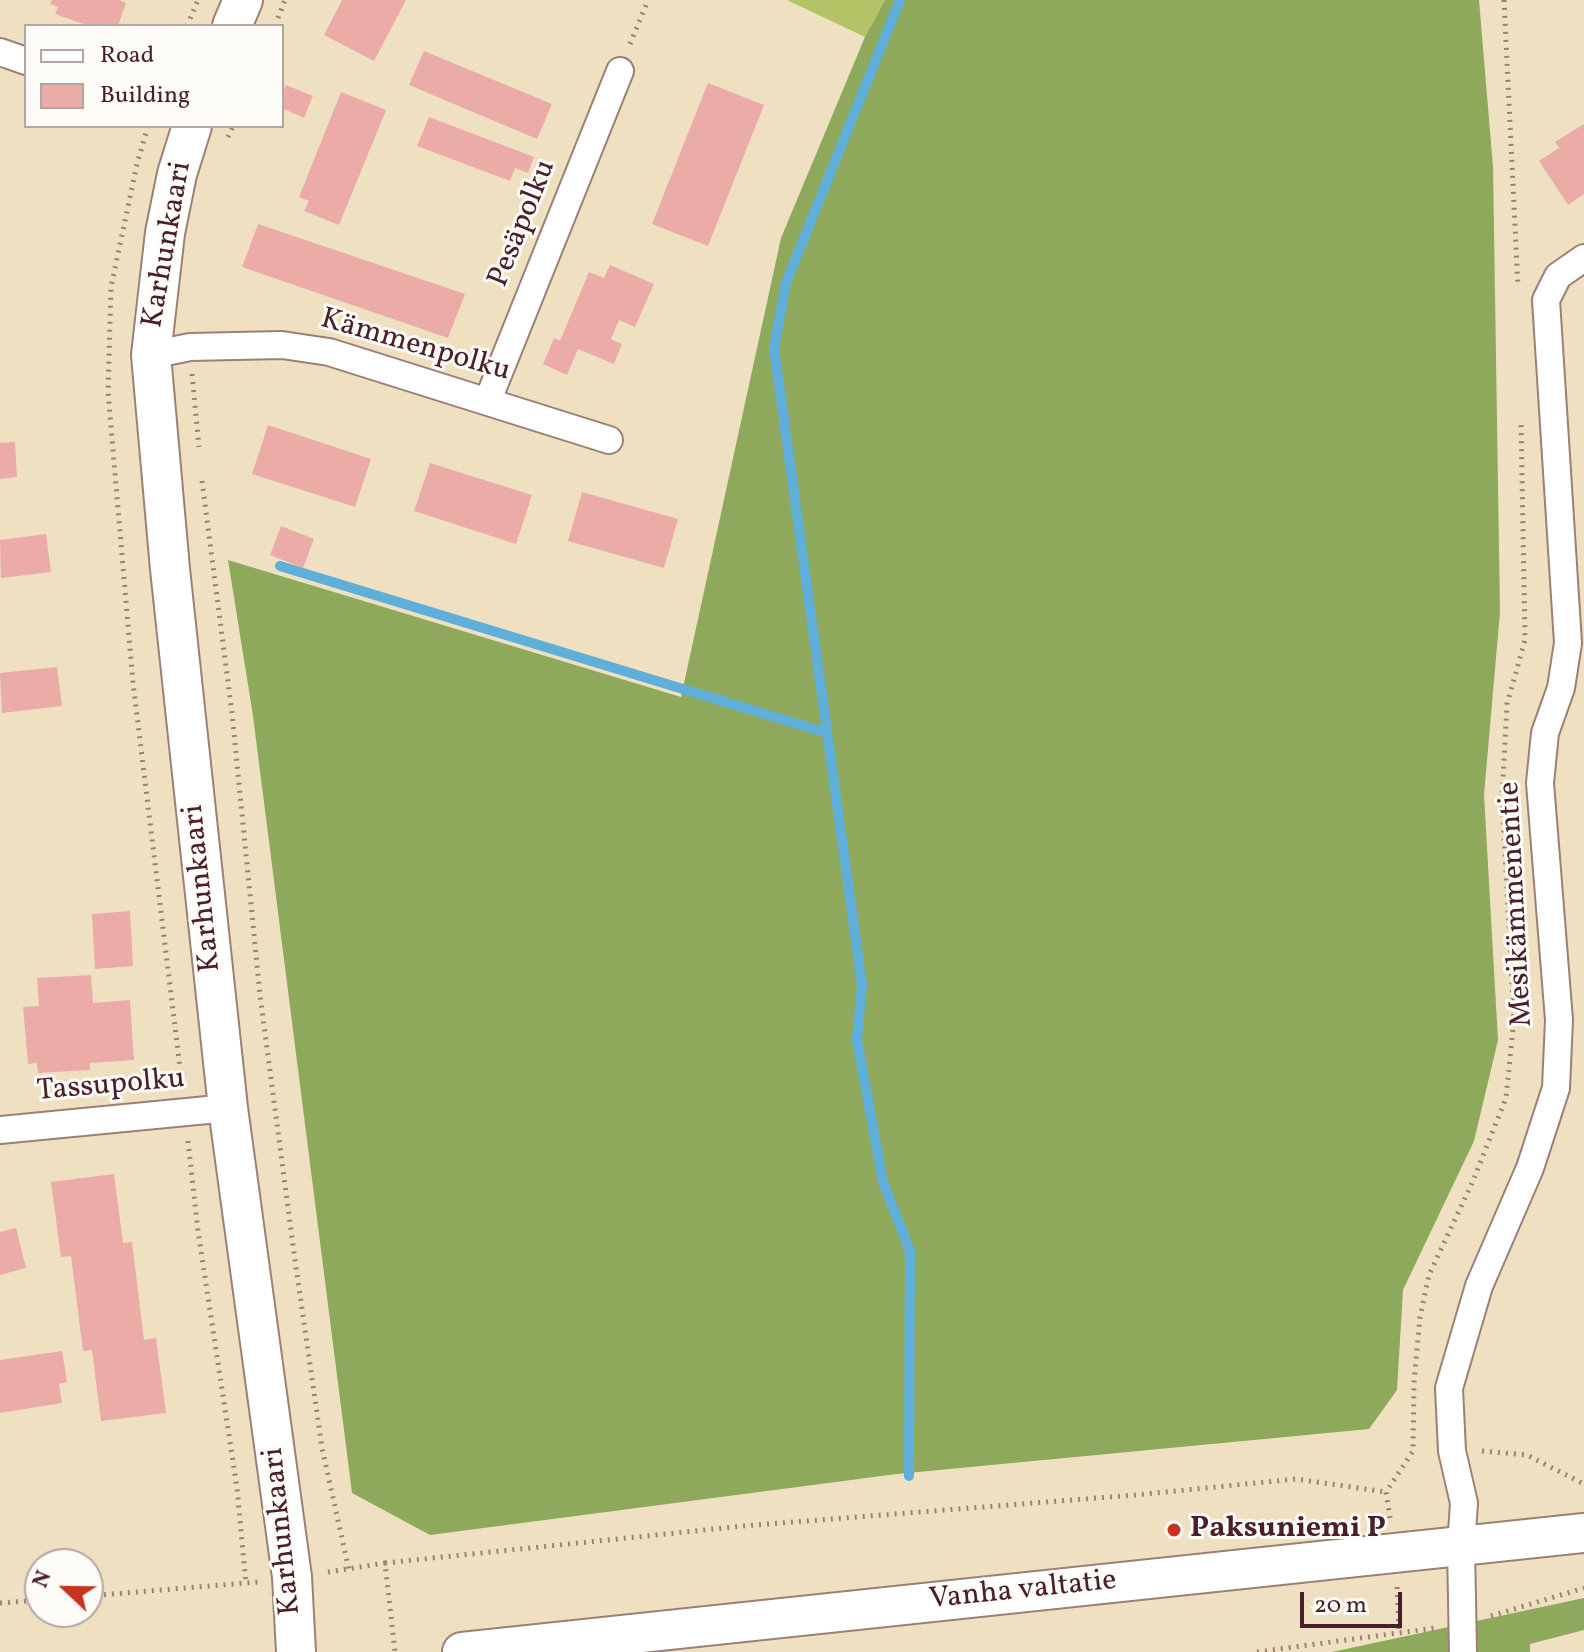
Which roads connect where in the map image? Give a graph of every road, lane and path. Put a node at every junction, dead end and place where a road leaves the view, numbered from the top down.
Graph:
1 (198, 0) edge
2 (243, 0) edge
3 (648, 0) edge
4 (1504, 0) edge
5 (188, 24) edge
6 (233, 24) edge
7 (0, 52) edge
8 (24, 60) edge
9 (620, 71) joint
10 (191, 128) edge
11 (232, 128) edge
12 (227, 141) dead end
13 (1584, 258) edge
14 (1518, 291) dead end
15 (190, 347) junction
16 (151, 355) junction
17 (488, 400) junction
18 (1521, 418) dead end
19 (609, 440) dead end
20 (199, 452) dead end
21 (200, 467) dead end
22 (1573, 688) edge
23 (228, 1108) junction
24 (0, 1130) edge
25 (1413, 1451) junction
26 (1452, 1451) junction
27 (1584, 1484) edge
28 (1386, 1492) junction
29 (1584, 1533) edge
30 (1461, 1547) junction
31 (1395, 1552) junction
32 (385, 1563) junction
33 (349, 1570) junction
34 (292, 1577) junction
35 (1584, 1588) edge
36 (104, 1595) edge
37 (24, 1601) edge
38 (0, 1603) edge
39 (1461, 1625) junction
40 (1399, 1631) junction
41 (296, 1652) edge
42 (395, 1652) edge
43 (462, 1652) edge
44 (1257, 1652) edge
45 (1463, 1652) edge

1 - 5 path
2 - 6 street
3 - 9 path
4 - 14 path
7 - 8 street
9 - 17 street, Pesäpolku
10 - 16 street, Karhunkaari
11 - 12 path
13 - 22 street, Mesikämmenentie
15 - 16 street, Kämmenpolku
15 - 17 street, Kämmenpolku
15 - 20 path
16 - 23 street, Karhunkaari
17 - 19 street, Kämmenpolku
18 - 25 path
21 - 33 path
22 - 26 street, Mesikämmenentie
23 - 24 street, Tassupolku
23 - 34 street, Karhunkaari
25 - 26 path
25 - 28 path
26 - 27 path
26 - 30 street, Mesikämmenentie
28 - 31 path
28 - 32 path
29 - 30 street, Vanha valtatie
30 - 31 street, Vanha valtatie
30 - 39 street, Mesikämmenentie
31 - 40 path
31 - 43 street, Vanha valtatie
32 - 33 path
32 - 42 path
33 - 34 path
34 - 36 path
34 - 41 street, Karhunkaari
35 - 39 path
37 - 38 path
39 - 40 path
39 - 45 street, Mesikämmenentie
40 - 44 path

